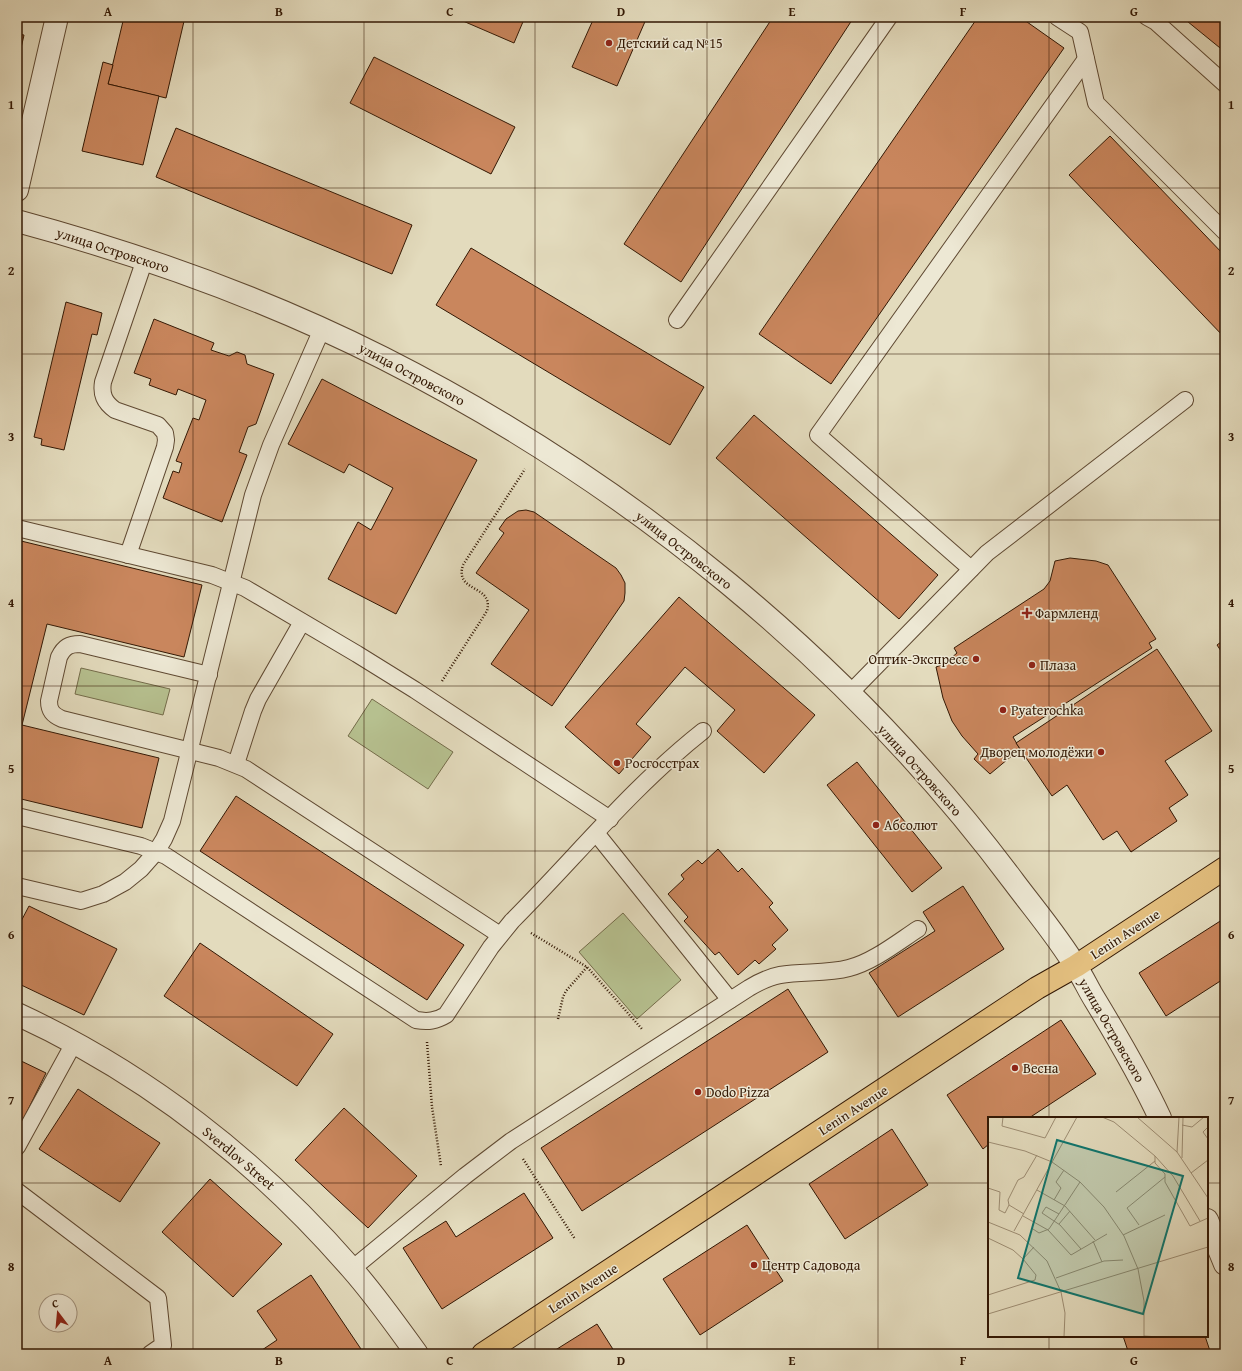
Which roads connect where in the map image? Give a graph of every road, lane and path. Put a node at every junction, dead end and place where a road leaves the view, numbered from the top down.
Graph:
1 (57, 17) edge
2 (889, 17) edge
3 (1057, 17) edge
4 (1147, 17) edge
5 (1086, 59) junction
6 (1225, 84) edge
7 (17, 190) edge
8 (17, 221) edge
9 (1225, 232) edge
10 (144, 259) junction
11 (677, 320) dead end
12 (322, 329) junction
13 (1185, 400) dead end
14 (540, 446) junction
15 (17, 528) edge
16 (128, 555) junction
17 (971, 569) junction
18 (231, 582) junction
19 (302, 622) junction
20 (209, 675) junction
21 (850, 694) junction
22 (430, 700) junction
23 (703, 731) dead end
24 (190, 750) junction
25 (236, 764) junction
26 (17, 816) edge
27 (610, 818) junction
28 (596, 833) junction
29 (156, 852) junction
30 (1225, 868) edge
31 (17, 886) edge
32 (512, 921) junction
33 (918, 929) dead end
34 (500, 935) junction
35 (1076, 966) junction
36 (588, 967) junction
37 (730, 1000) junction
38 (17, 1014) edge
39 (558, 1019) dead end
40 (426, 1022) junction
41 (74, 1043) junction
42 (658, 1047) junction
43 (1159, 1117) edge
44 (511, 1140) junction
45 (17, 1147) edge
46 (17, 1191) edge
47 (446, 1192) junction
48 (1208, 1222) edge
49 (575, 1239) dead end
50 (1225, 1264) edge
51 (352, 1269) junction
52 (150, 1354) edge
53 (417, 1354) edge
54 (483, 1354) edge

1 - 7 street
2 - 11 lane
3 - 5 lane
4 - 6 lane
5 - 9 lane
5 - 17 lane
8 - 10 street, улица Островского
10 - 12 street, улица Островского
10 - 16 lane
12 - 14 street, улица Островского
12 - 18 lane
13 - 17 lane
14 - 21 street, улица Островского
14 - 22 path
15 - 16 lane
16 - 18 lane
17 - 21 lane
18 - 19 lane
18 - 20 lane
19 - 22 lane
19 - 25 lane
20 - 24 lane
20 - 24 lane
21 - 35 street, улица Островского
22 - 27 lane
23 - 27 lane
24 - 25 lane
24 - 29 lane
25 - 34 lane
26 - 29 lane
27 - 28 lane
28 - 32 lane
28 - 37 lane
29 - 31 lane
29 - 40 lane
30 - 35 main road, Lenin Avenue
32 - 34 lane
32 - 36 path
33 - 37 lane
34 - 40 lane
35 - 43 street, улица Островского
35 - 54 main road, Lenin Avenue
36 - 39 path
36 - 42 path
37 - 42 lane
38 - 41 street, Sverdlov Street
40 - 47 path
41 - 45 lane
41 - 51 street, Sverdlov Street
42 - 44 lane
44 - 47 lane
44 - 49 path
46 - 52 lane
47 - 51 lane
48 - 50 street
51 - 53 street, Sverdlov Street

